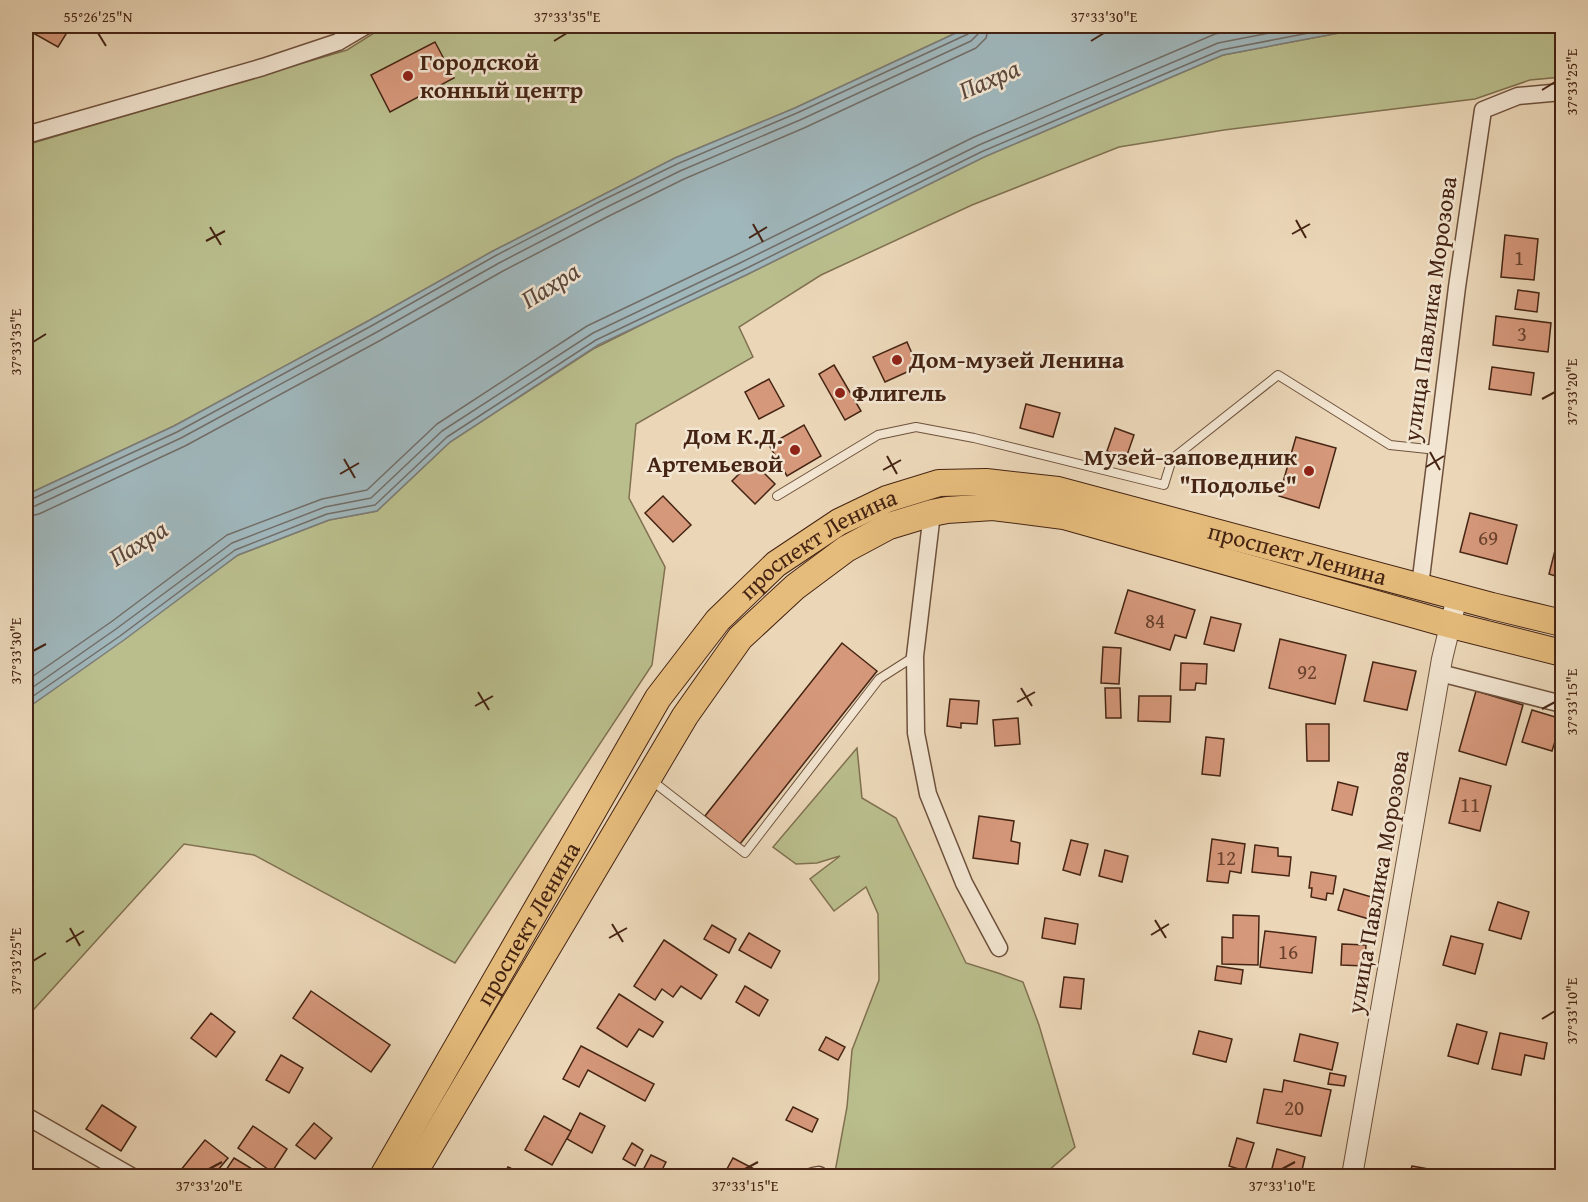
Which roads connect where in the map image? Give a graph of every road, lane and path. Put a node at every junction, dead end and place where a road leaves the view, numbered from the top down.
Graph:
1 (365, 26) edge
2 (1563, 92) edge
3 (26, 135) edge
4 (1437, 450) junction
5 (777, 496) dead end
6 (932, 513) junction
7 (1420, 586) junction
8 (1457, 597) junction
9 (1563, 623) edge
10 (1451, 625) junction
11 (1563, 653) edge
12 (915, 656) junction
13 (1440, 673) junction
14 (1563, 704) edge
15 (648, 778) junction
16 (999, 948) dead end
17 (26, 1116) edge
18 (131, 1176) edge
19 (383, 1176) edge
20 (412, 1176) edge
21 (1352, 1176) edge

1 - 3 street
2 - 4 street, улица Павлика Морозова
4 - 5 lane
4 - 7 street, улица Павлика Морозова
6 - 10 main road, проспект Ленина
6 - 12 street
6 - 15 main road, проспект Ленина
7 - 8 main road, проспект Ленина
7 - 19 main road, проспект Ленина
8 - 9 main road, проспект Ленина
8 - 10 street, улица Павлика Морозова
10 - 11 main road, проспект Ленина
10 - 13 street, улица Павлика Морозова
12 - 15 lane
12 - 16 street
13 - 14 street
13 - 21 street, улица Павлика Морозова
15 - 20 main road, проспект Ленина
17 - 18 street

